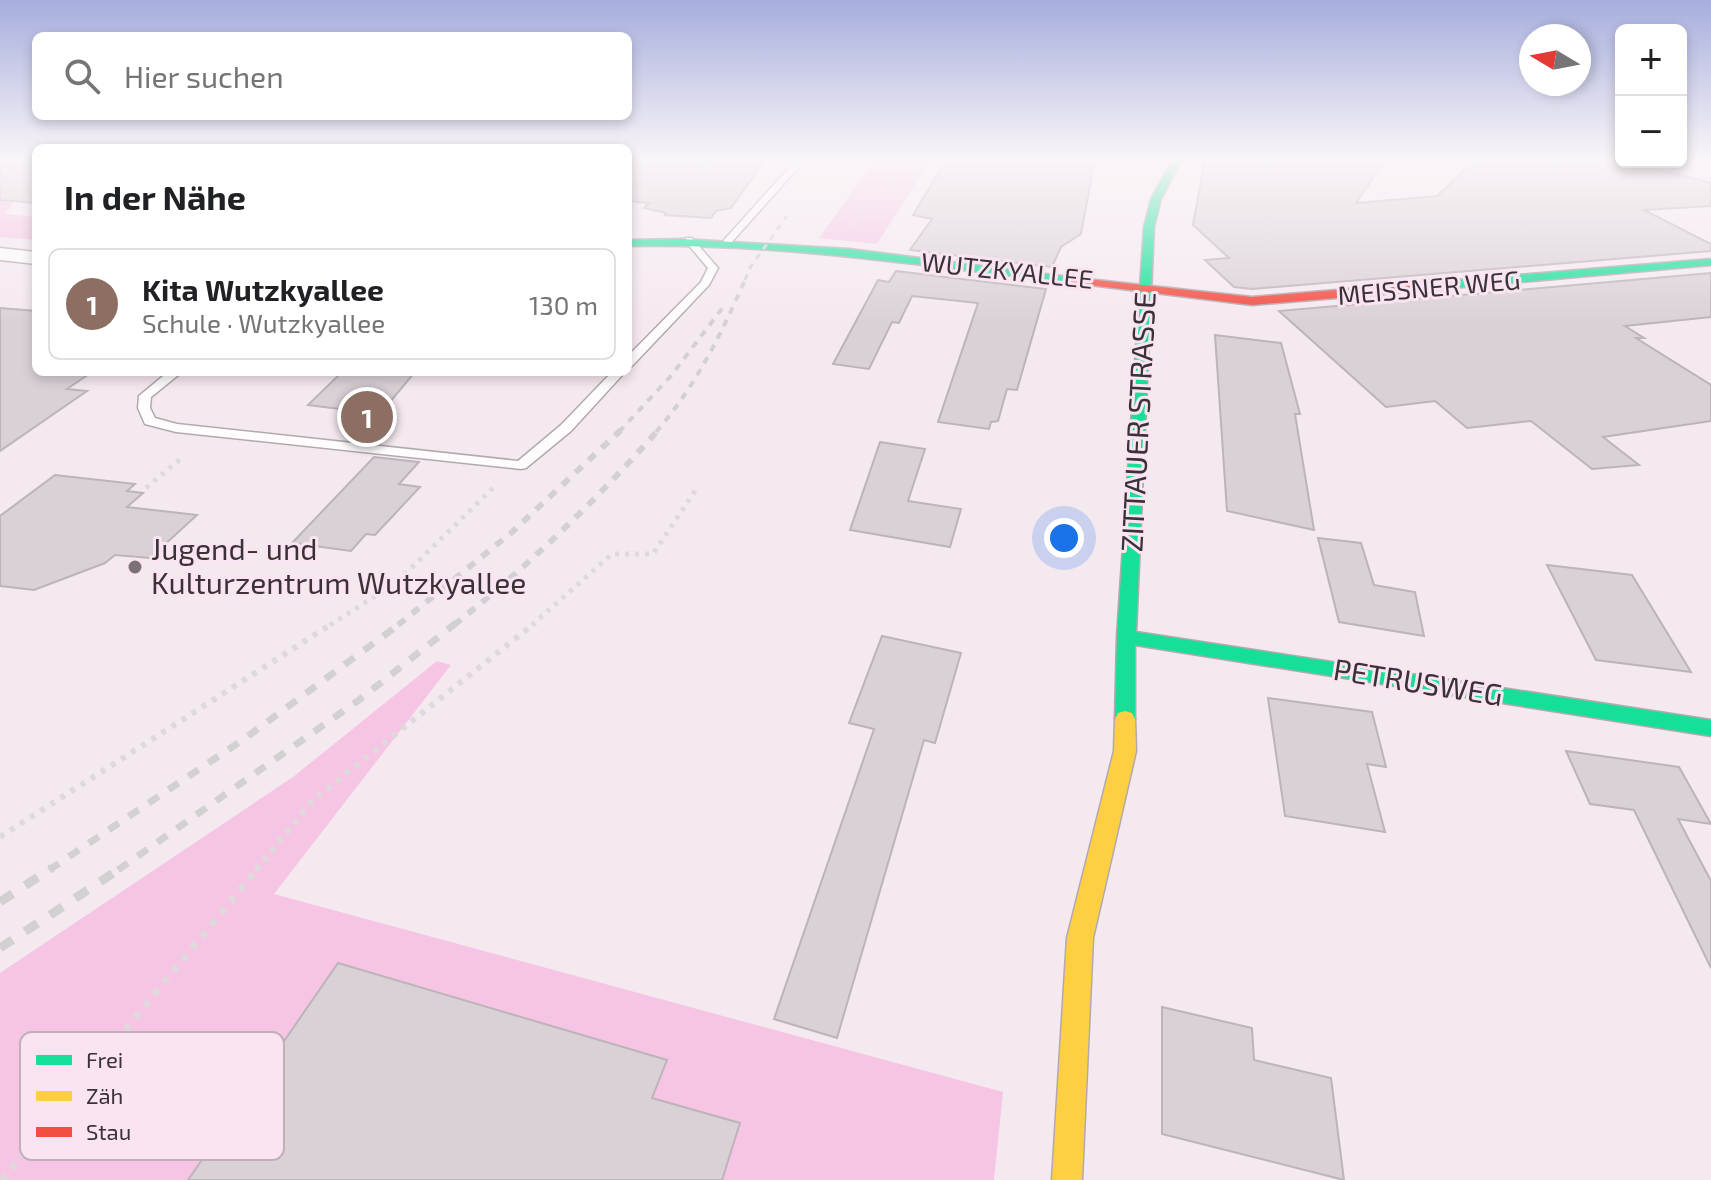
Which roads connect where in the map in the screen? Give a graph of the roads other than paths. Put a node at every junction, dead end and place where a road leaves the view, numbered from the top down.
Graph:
1 (752, 214) edge
2 (1152, 214) edge
3 (689, 240) junction
4 (727, 242) junction
5 (632, 243) edge
6 (0, 254) edge
7 (32, 258) edge
8 (1711, 262) edge
9 (1147, 287) junction
10 (632, 359) edge
11 (171, 376) edge
12 (615, 376) edge
13 (1126, 637) junction
14 (1711, 728) edge
15 (1067, 1180) edge

1 - 4 lane
2 - 9 street, ZITTAUER STRASSE
3 - 4 street, WUTZKYALLEE
3 - 5 street, WUTZKYALLEE
3 - 10 lane
4 - 9 street, WUTZKYALLEE
6 - 7 street
8 - 9 street, MEISSNER WEG
9 - 13 street, ZITTAUER STRASSE
11 - 12 lane
13 - 14 street, PETRUSWEG
13 - 15 street, ZITTAUER STRASSE

